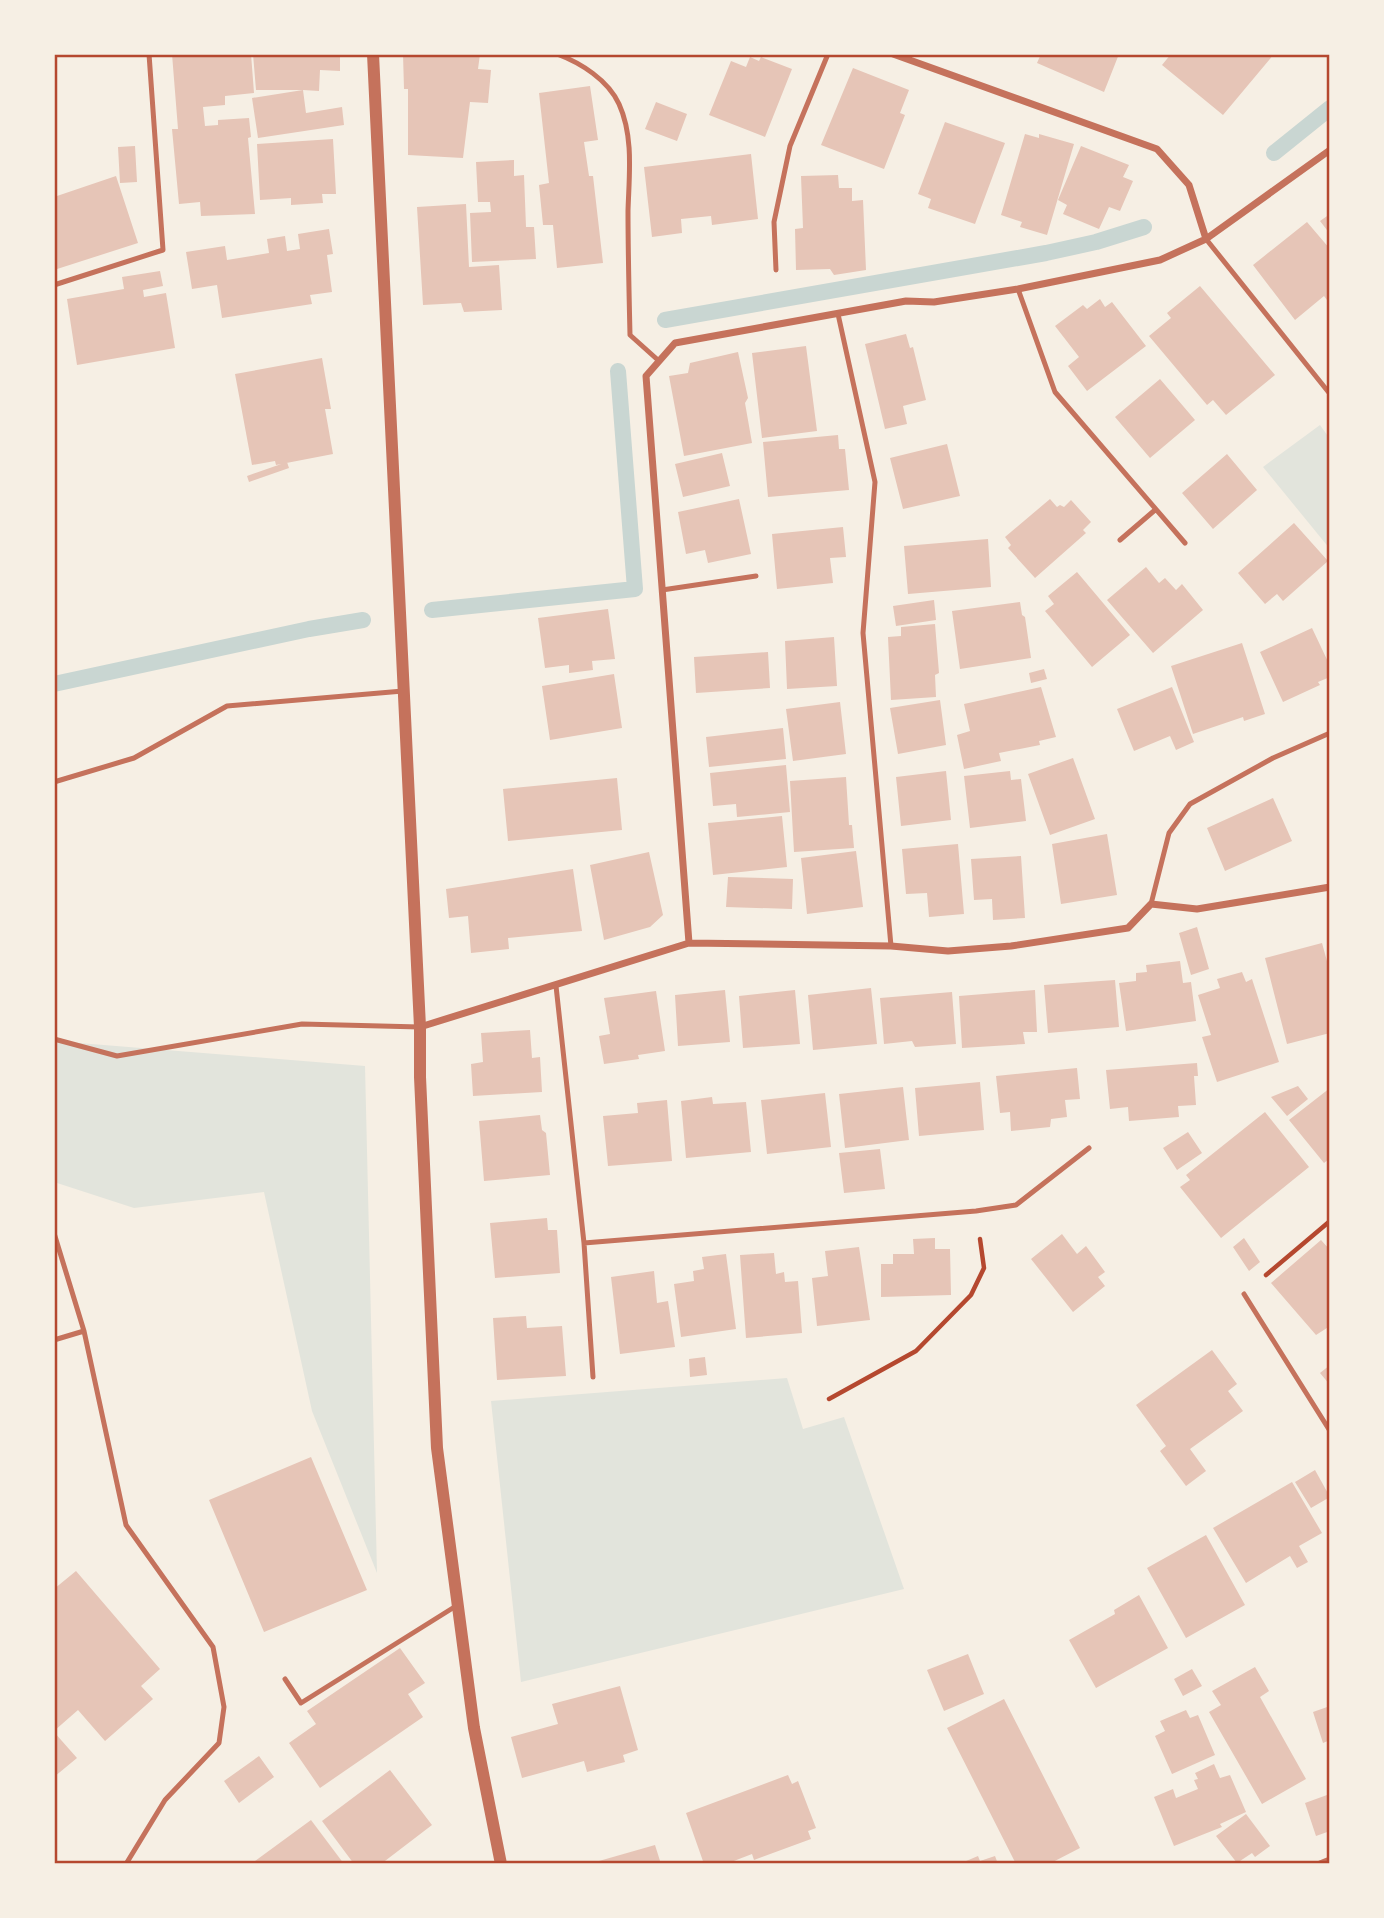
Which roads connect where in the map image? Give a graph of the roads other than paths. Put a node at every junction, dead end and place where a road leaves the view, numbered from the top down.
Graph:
1 (149, 54) edge
2 (373, 54) edge
3 (557, 54) edge
4 (828, 54) edge
5 (893, 54) edge
6 (1330, 150) edge
7 (1206, 239) junction
8 (776, 270) dead end
9 (54, 285) edge
10 (1018, 289) junction
11 (838, 314) junction
12 (659, 361) junction
13 (1330, 394) edge
14 (1155, 510) junction
15 (1120, 540) dead end
16 (1185, 543) dead end
17 (757, 576) dead end
18 (662, 590) junction
19 (403, 691) junction
20 (1330, 733) edge
21 (54, 782) edge
22 (1330, 887) edge
23 (1151, 904) junction
24 (689, 943) junction
25 (891, 946) junction
26 (556, 986) junction
27 (420, 1027) junction
28 (54, 1039) edge
29 (1089, 1148) dead end
30 (54, 1233) edge
31 (584, 1243) junction
32 (1244, 1294) road end
33 (84, 1331) junction
34 (54, 1340) edge
35 (593, 1377) dead end
36 (1330, 1431) edge
37 (456, 1606) junction
38 (285, 1679) dead end
39 (1330, 1860) edge
40 (126, 1864) edge
41 (501, 1864) edge
42 (1320, 1864) edge

1 - 9 lane
2 - 19 street
3 - 12 lane
4 - 8 lane
5 - 7 street
6 - 7 street
7 - 10 street
7 - 13 lane
10 - 11 street
10 - 14 lane
11 - 12 street
11 - 25 lane
12 - 18 street
14 - 15 lane
14 - 16 lane
17 - 18 lane
18 - 24 street
19 - 21 lane
19 - 27 street
20 - 23 lane
22 - 23 street
23 - 25 street
24 - 25 street
24 - 26 street
26 - 27 street
26 - 31 lane
27 - 28 lane
27 - 37 street
29 - 31 lane
30 - 33 lane
31 - 35 lane
32 - 36 lane
33 - 34 lane
33 - 40 lane
37 - 38 lane
37 - 41 street
39 - 42 street

